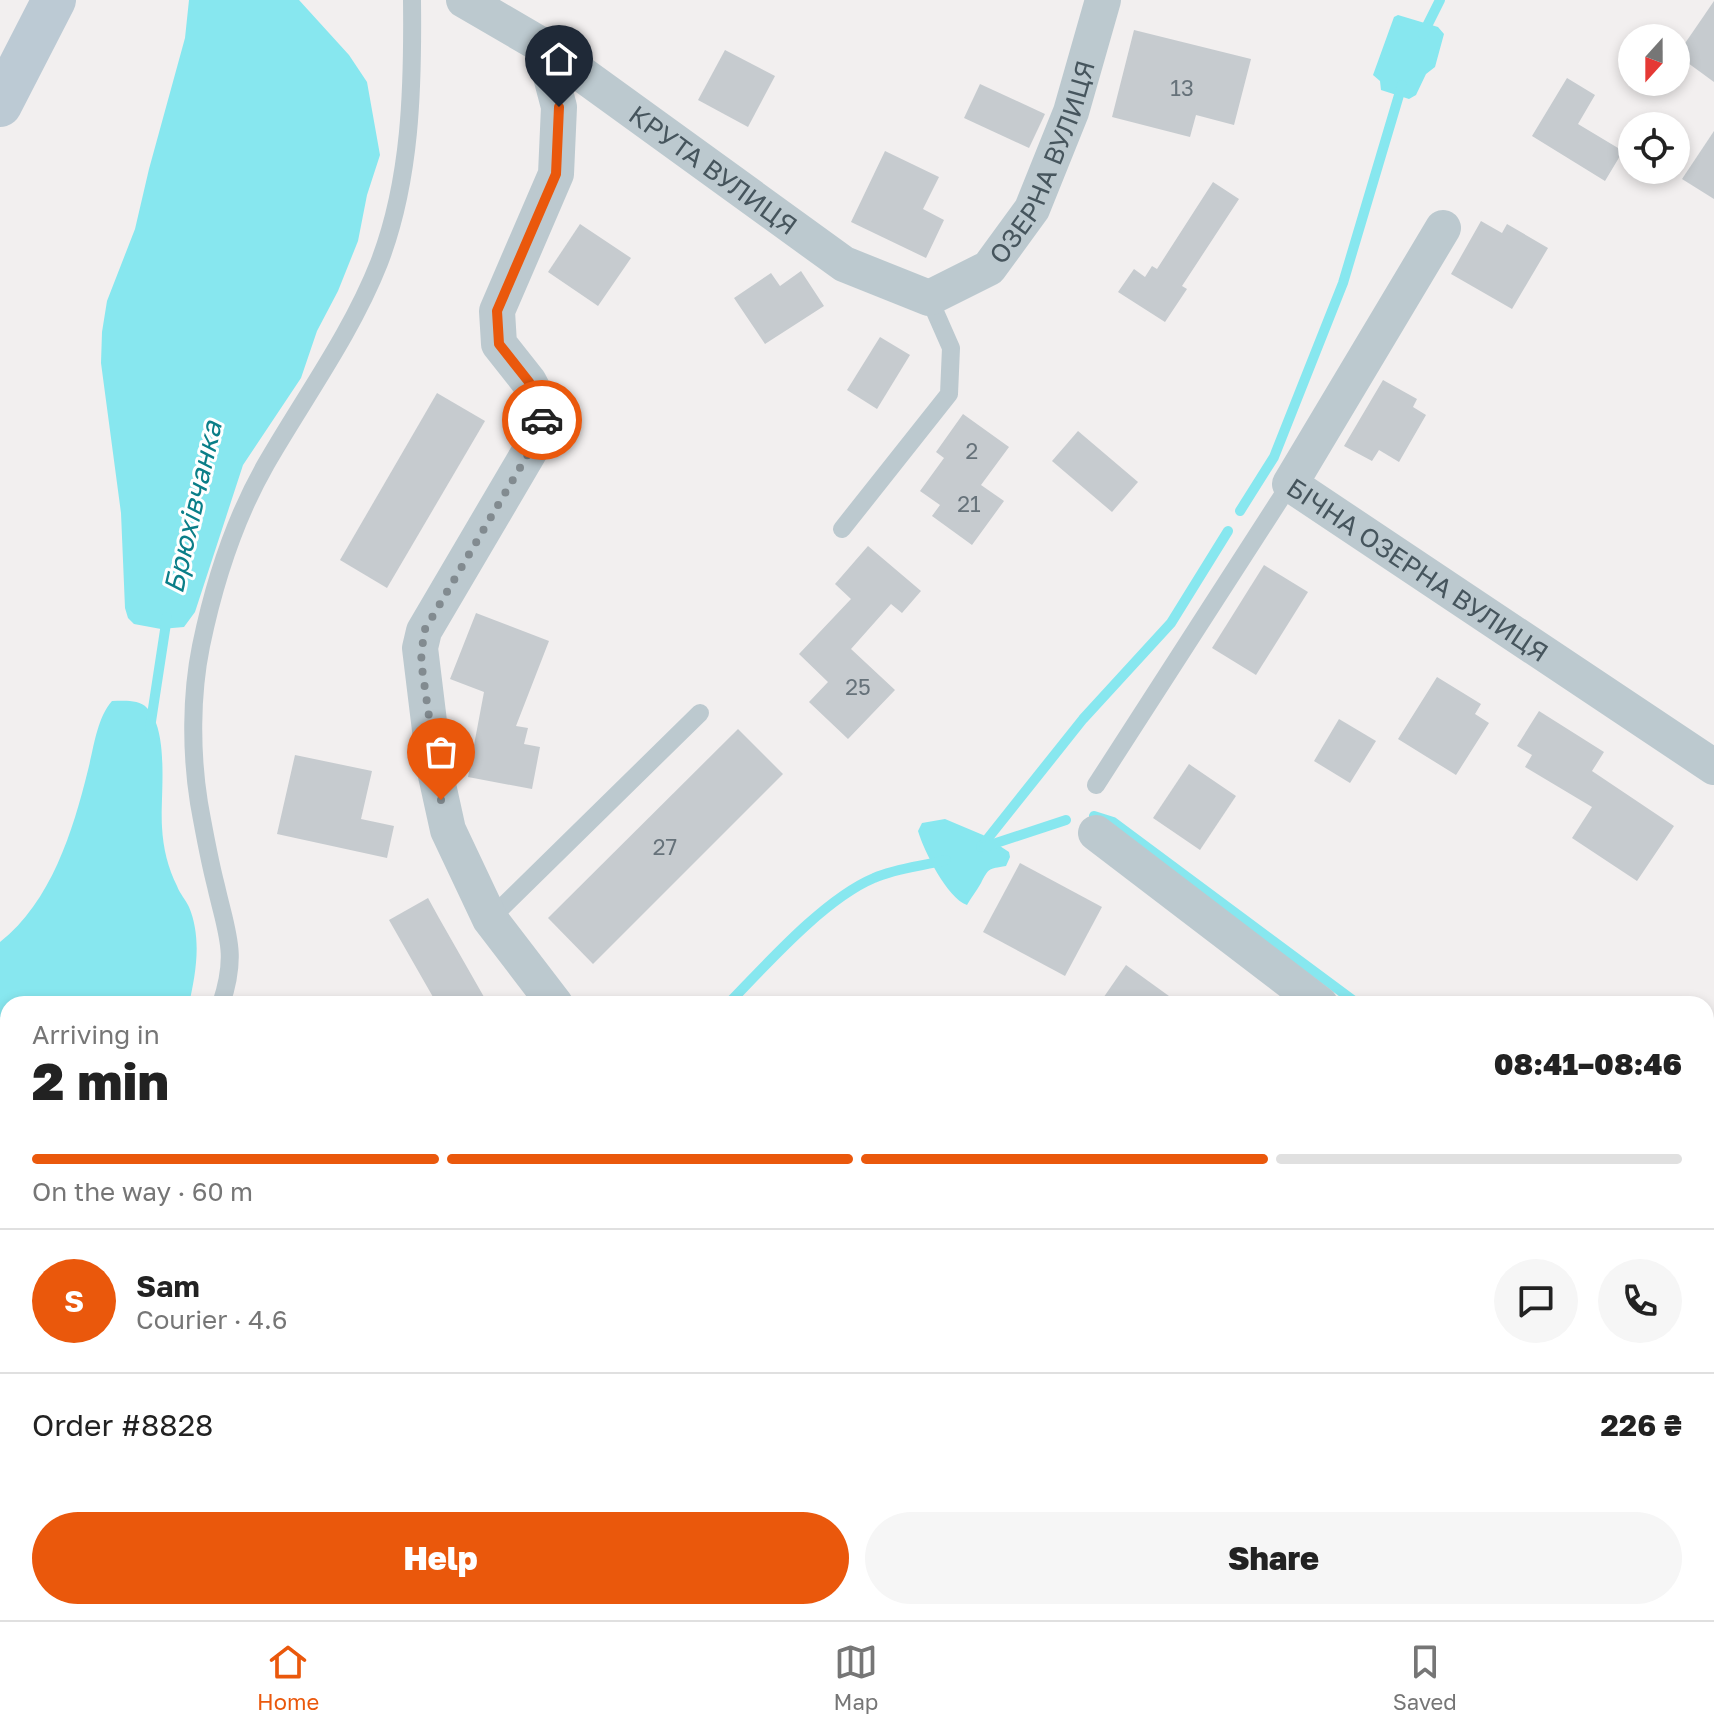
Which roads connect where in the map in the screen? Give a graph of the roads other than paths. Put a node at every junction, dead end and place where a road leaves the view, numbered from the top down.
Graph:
1 (54, 0) edge
2 (412, 0) edge
3 (464, 0) edge
4 (1103, 0) edge
5 (543, 46) junction
6 (0, 105) edge
7 (1443, 228) dead end
8 (929, 298) junction
9 (1290, 484) junction
10 (842, 529) dead end
11 (700, 713) dead end
12 (1714, 767) edge
13 (1096, 785) dead end
14 (1096, 833) dead end
15 (490, 919) junction
16 (224, 996) edge
17 (549, 996) edge
18 (1310, 996) edge

1 - 6 main road
2 - 16 lane
3 - 5 street, КРУТА ВУЛИЦЯ
4 - 8 street, ОЗЕРНА ВУЛИЦЯ
5 - 8 street, КРУТА ВУЛИЦЯ
5 - 15 street
7 - 9 street, БІЧНА ОЗЕРНА ВУЛИЦЯ
8 - 10 lane
9 - 12 street, БІЧНА ОЗЕРНА ВУЛИЦЯ
9 - 13 lane
11 - 15 lane
14 - 18 street
15 - 17 street

